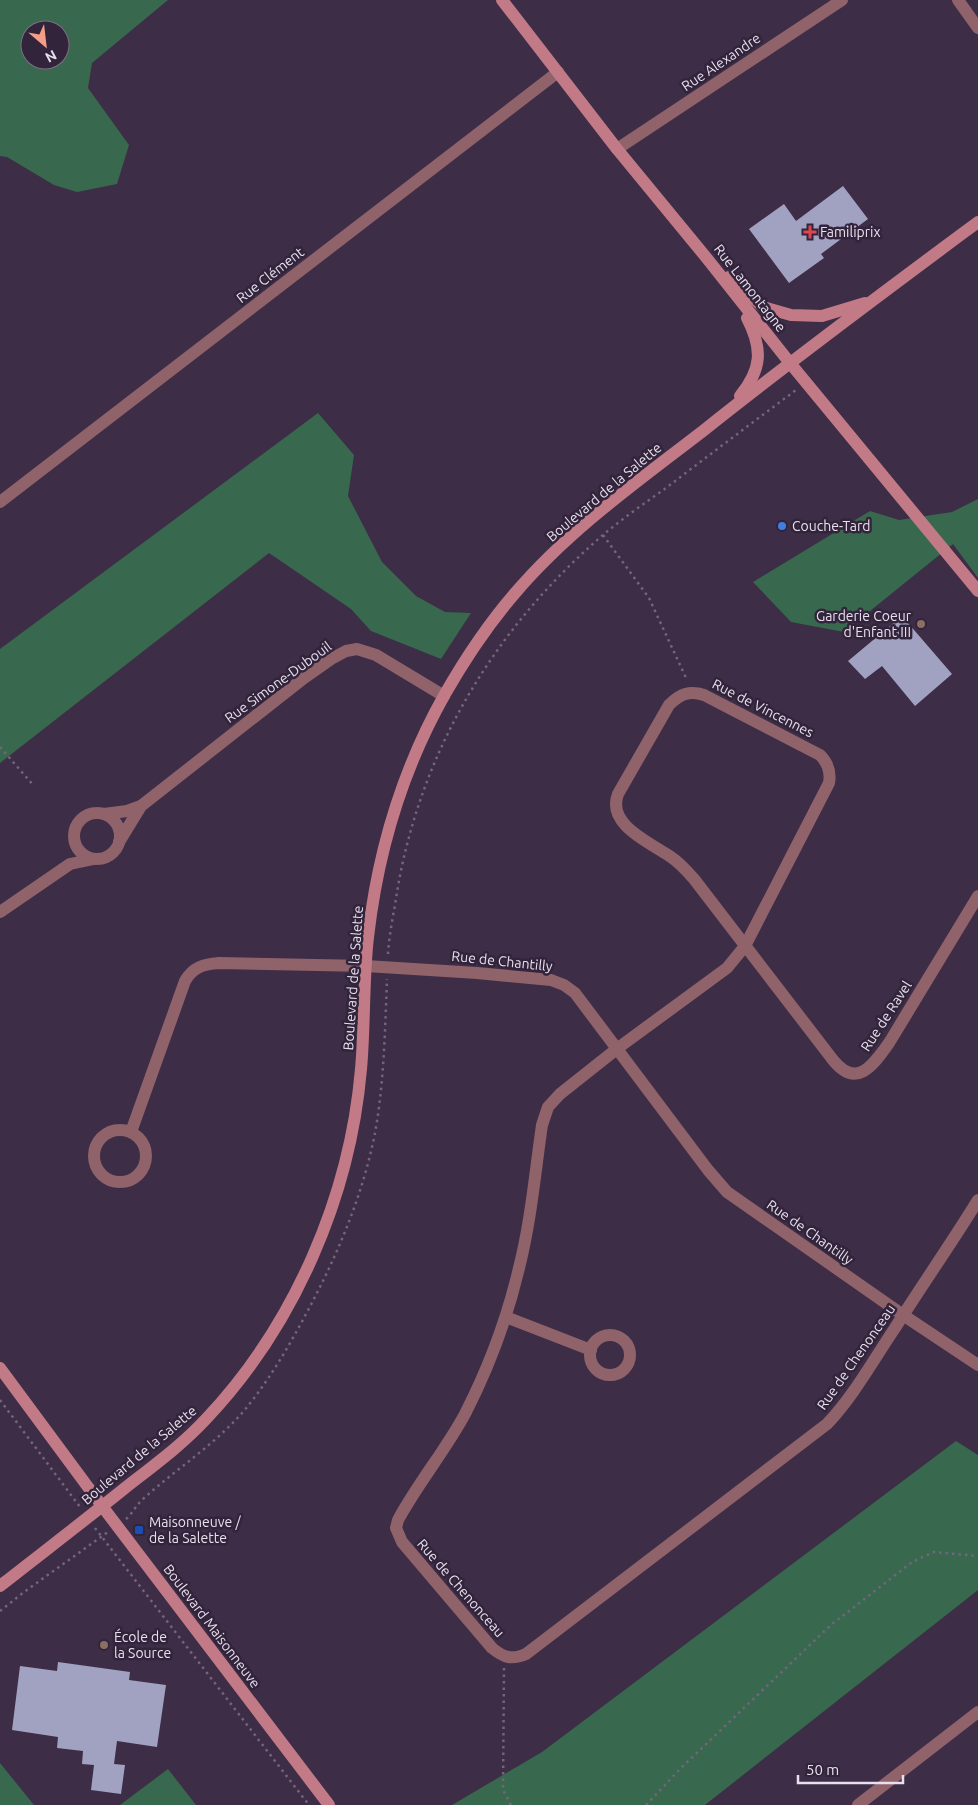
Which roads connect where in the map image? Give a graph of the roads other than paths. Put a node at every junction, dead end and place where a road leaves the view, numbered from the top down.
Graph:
1 (502, 0) edge
2 (842, 0) edge
3 (958, 0) edge
4 (978, 28) edge
5 (558, 72) junction
6 (617, 149) junction
7 (978, 222) edge
8 (706, 256) junction
9 (734, 292) junction
10 (872, 301) junction
11 (790, 363) junction
12 (730, 410) junction
13 (0, 502) edge
14 (978, 591) edge
15 (444, 696) junction
16 (141, 806) junction
17 (104, 814) junction
18 (74, 839) junction
19 (119, 842) junction
20 (94, 859) junction
21 (54, 873) junction
22 (978, 896) edge
23 (0, 912) edge
24 (744, 946) junction
25 (366, 966) junction
26 (618, 1048) junction
27 (130, 1132) junction
28 (978, 1200) edge
29 (903, 1315) junction
30 (506, 1317) junction
31 (591, 1350) dead end
32 (978, 1365) edge
33 (0, 1368) edge
34 (102, 1506) junction
35 (0, 1586) edge
36 (978, 1712) edge
37 (330, 1805) edge
38 (858, 1805) edge

1 - 5 street, Rue Lamontagne
2 - 6 street, Rue Alexandre
3 - 4 street
5 - 6 street, Rue Lamontagne
5 - 13 street, Rue Clément
6 - 8 street, Rue Lamontagne
7 - 10 street, Boulevard de la Salette
8 - 9 street, Rue Lamontagne
8 - 10 street
9 - 11 street, Rue Lamontagne
9 - 12 street
10 - 11 street, Boulevard de la Salette
11 - 12 street, Boulevard de la Salette
11 - 14 street, Rue Lamontagne
12 - 15 street, Boulevard de la Salette
15 - 16 street, Rue Simone-Dubouil
15 - 25 street, Boulevard de la Salette
16 - 17 street, Rue Simone-Dubouil
16 - 19 street, Rue Simone-Dubouil
17 - 18 street, Rue Simone-Dubouil
17 - 19 street
18 - 20 street
18 - 21 street, Rue Simone-Dubouil
19 - 20 street, Rue Simone-Dubouil
20 - 21 street, Rue Simone-Dubouil
21 - 23 street, Rue Simone-Dubouil
22 - 24 street, Rue de Ravel
24 - 24 street, Rue de Vincennes
24 - 26 street, Rue de Vincennes
25 - 26 street, Rue de Chantilly
25 - 27 street, Rue de Chantilly
25 - 34 street, Boulevard de la Salette
26 - 29 street, Rue de Chantilly
26 - 30 street, Rue de Chenonceau
27 - 27 street
28 - 29 street, Rue de Chenonceau
29 - 30 street, Rue de Chenonceau
29 - 32 street, Rue de Chantilly
30 - 31 street
33 - 34 street, Boulevard Maisonneuve
34 - 35 street, Boulevard de la Salette
34 - 37 street, Boulevard Maisonneuve
36 - 38 street

